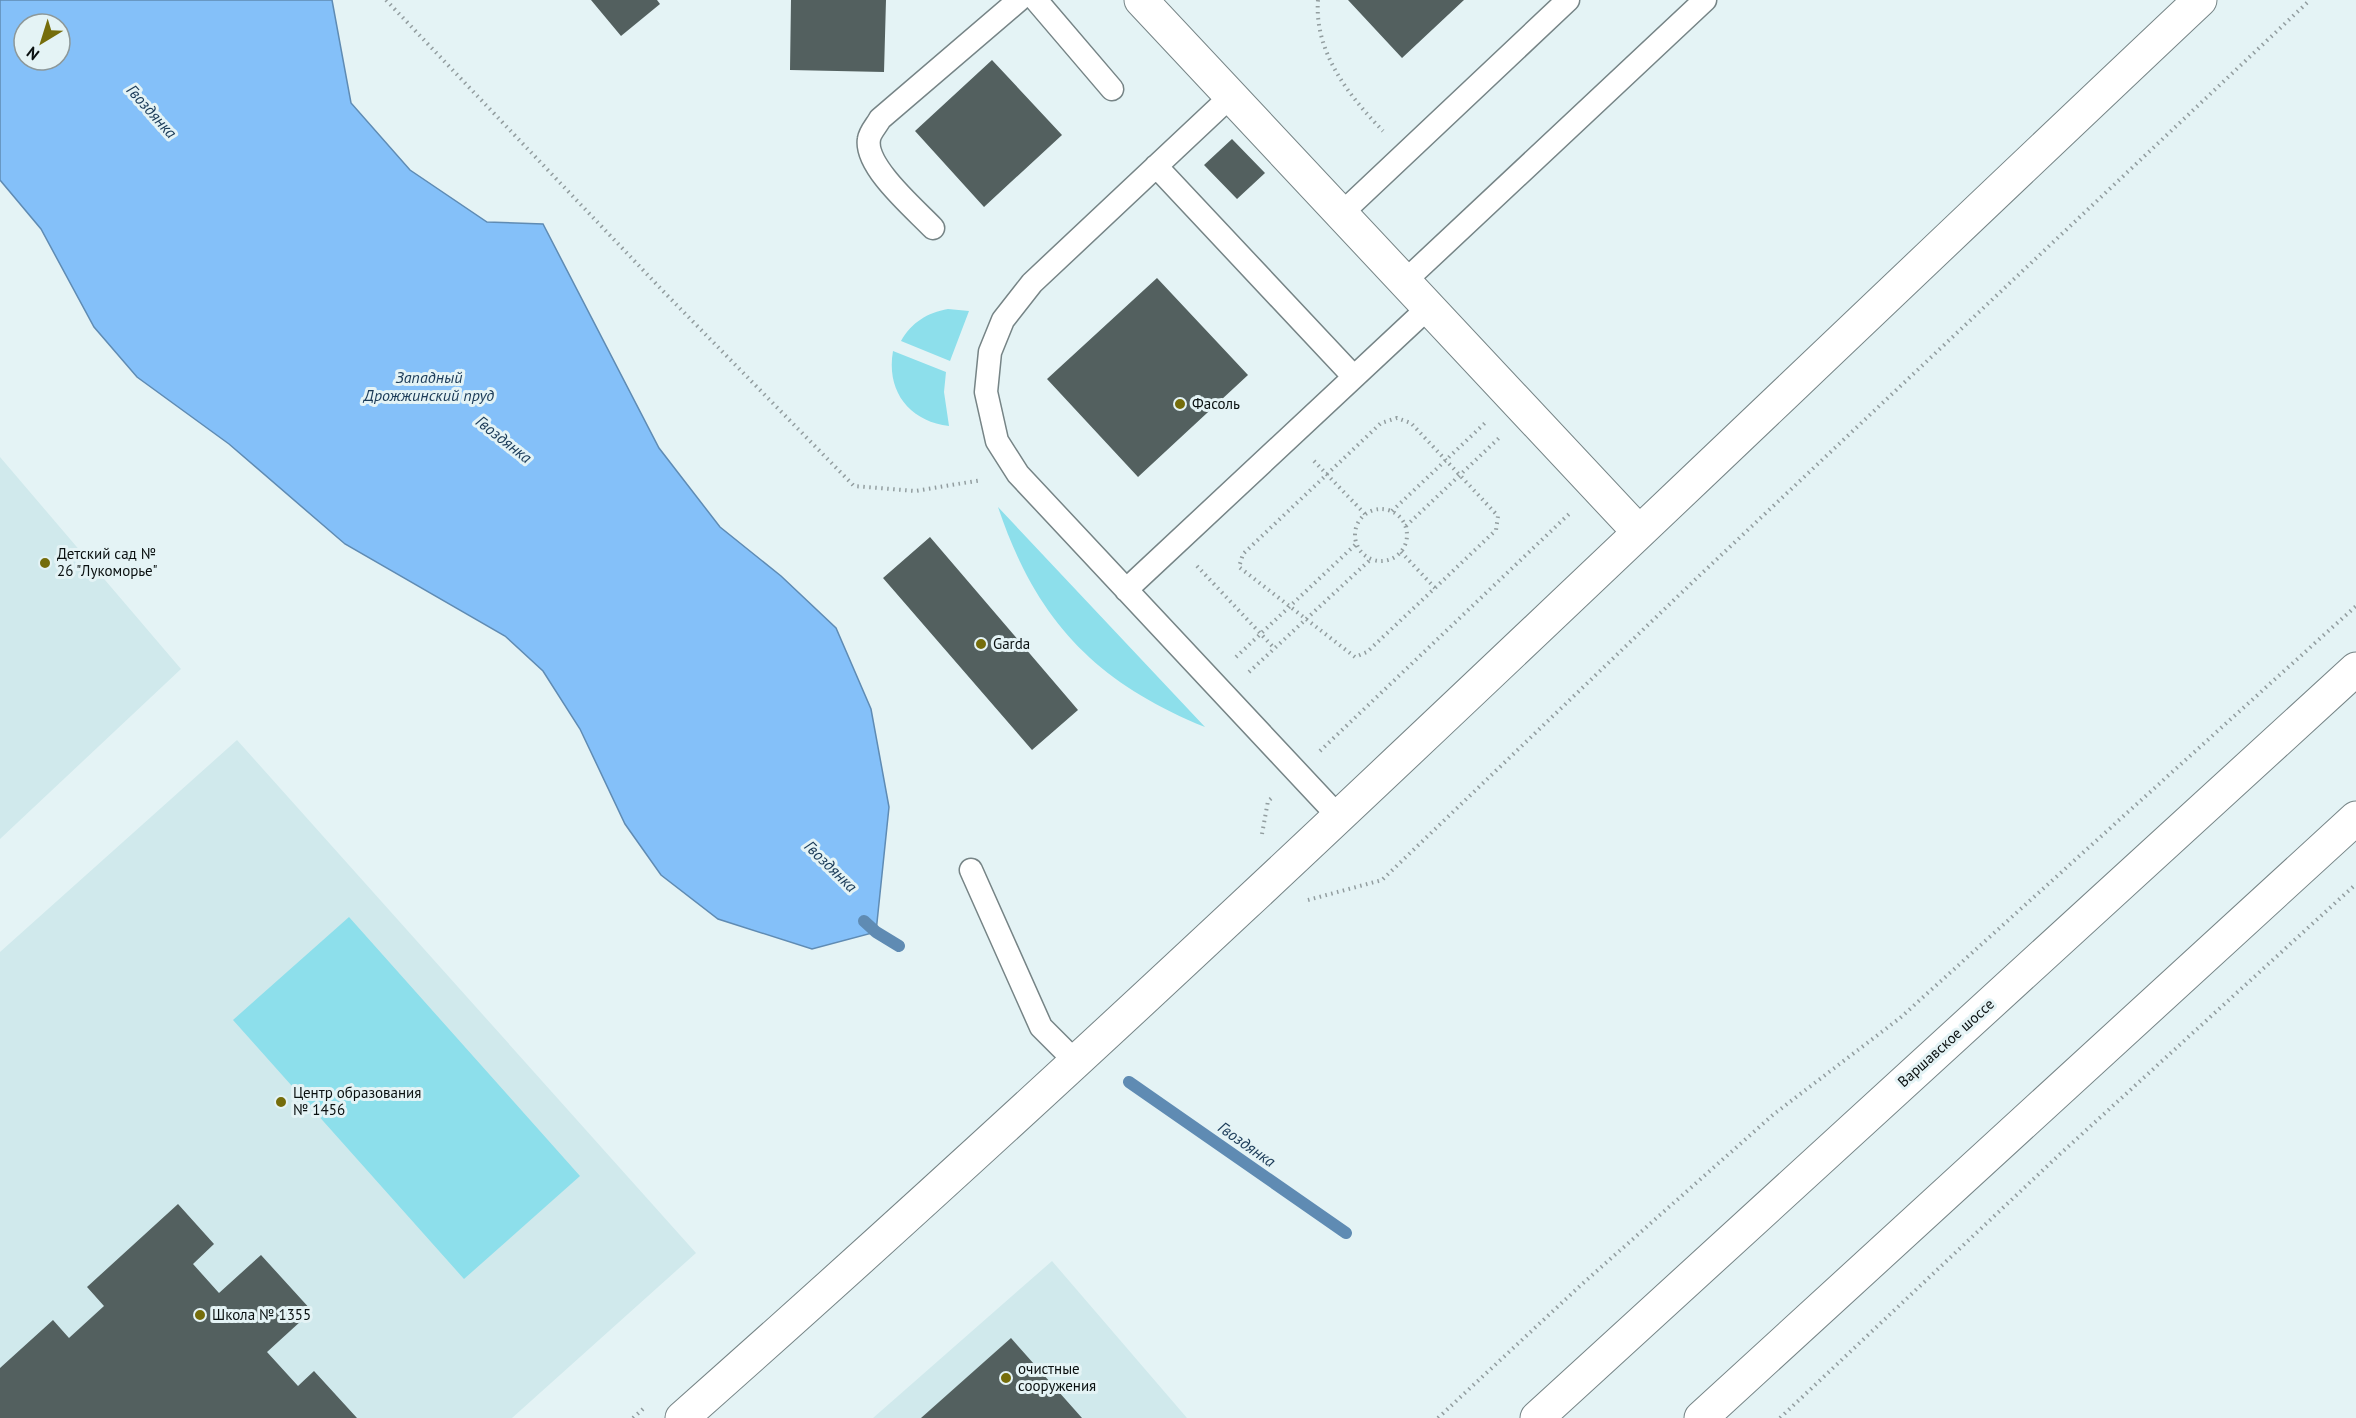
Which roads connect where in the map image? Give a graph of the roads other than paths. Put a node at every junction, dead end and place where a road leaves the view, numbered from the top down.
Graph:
1 (1019, 0) edge
2 (1036, 0) edge
3 (1141, 0) edge
4 (1568, 0) edge
5 (1705, 0) edge
6 (2200, 0) edge
7 (1112, 89) dead end
8 (1231, 96) junction
9 (1156, 166) junction
10 (1341, 214) junction
11 (933, 228) dead end
12 (1404, 282) junction
13 (1428, 307) junction
14 (1354, 377) junction
15 (1639, 532) junction
16 (1126, 590) junction
17 (2356, 669) edge
18 (1340, 816) junction
19 (2356, 818) edge
20 (971, 870) dead end
21 (1075, 1061) junction
22 (684, 1417) edge
23 (1537, 1418) edge
24 (1701, 1418) edge

1 - 11 lane
2 - 7 lane
3 - 8 street
4 - 10 lane
5 - 12 lane
6 - 15 street
8 - 9 lane
8 - 10 street
9 - 14 lane
9 - 16 lane
10 - 12 street
12 - 13 street
13 - 14 lane
13 - 15 street
14 - 16 lane
15 - 18 street
16 - 18 lane
17 - 23 street, Варшавское шоссе
18 - 21 street
19 - 24 street
20 - 21 lane
21 - 22 street

